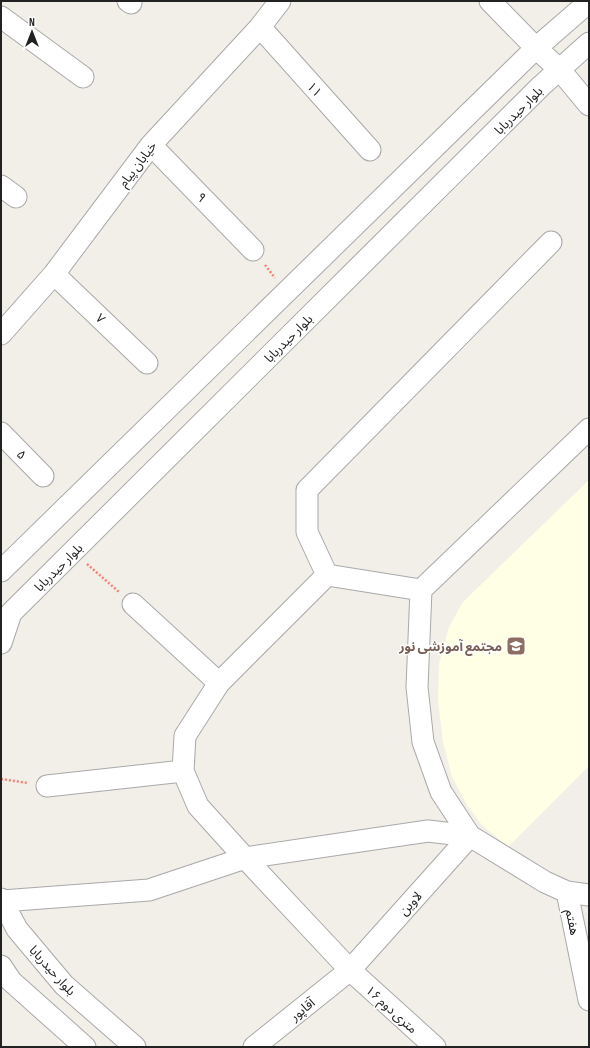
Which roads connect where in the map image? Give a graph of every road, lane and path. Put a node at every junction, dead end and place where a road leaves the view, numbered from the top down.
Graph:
1 (280, 1) edge
2 (490, 1) edge
3 (589, 2) edge
4 (1, 17) edge
5 (260, 28) junction
6 (589, 43) edge
7 (536, 48) junction
8 (560, 70) junction
9 (83, 77) dead end
10 (589, 105) edge
11 (151, 144) junction
12 (370, 150) dead end
13 (550, 242) dead end
14 (253, 250) joint
15 (54, 274) junction
16 (286, 293) junction
17 (1, 334) edge
18 (147, 363) dead end
19 (589, 429) edge
20 (1, 433) edge
21 (43, 476) dead end
22 (72, 552) junction
23 (1, 571) edge
24 (327, 575) junction
25 (421, 590) junction
26 (133, 604) joint
27 (1, 643) edge
28 (219, 683) junction
29 (182, 771) junction
30 (1, 779) edge
31 (47, 786) joint
32 (470, 836) junction
33 (244, 858) junction
34 (567, 892) junction
35 (589, 895) edge
36 (2, 900) edge
37 (1, 966) edge
38 (350, 970) junction
39 (589, 1000) edge
40 (85, 1047) edge
41 (135, 1047) edge
42 (254, 1047) edge
43 (435, 1047) edge

1 - 5 street, خیابان پیام
2 - 7 street
3 - 7 street
4 - 9 street
5 - 11 street, خیابان پیام
5 - 12 street, ۱۱
6 - 8 street, بلوار حیدربابا
7 - 8 street
7 - 16 street
8 - 10 street
8 - 22 street, بلوار حیدربابا
11 - 14 street, ۹
11 - 15 street, خیابان پیام
13 - 24 street
14 - 16 path
15 - 17 street, خیابان پیام
15 - 18 street, ۷
16 - 23 street
19 - 25 street
20 - 21 street, ۵
22 - 26 path
22 - 27 street, بلوار حیدربابا
24 - 25 street
24 - 28 street
25 - 32 street
26 - 28 street
28 - 29 street
29 - 31 street
29 - 33 street, ۱۶ متری دوم
30 - 31 path
32 - 33 street
32 - 34 street
32 - 38 street, لاوین
33 - 36 street
33 - 38 street, ۱۶ متری دوم
34 - 35 street
34 - 39 street, هفتم
36 - 41 street, بلوار حیدربابا
37 - 40 street
38 - 42 street, آقاپور
38 - 43 street, ۱۶ متری دوم

